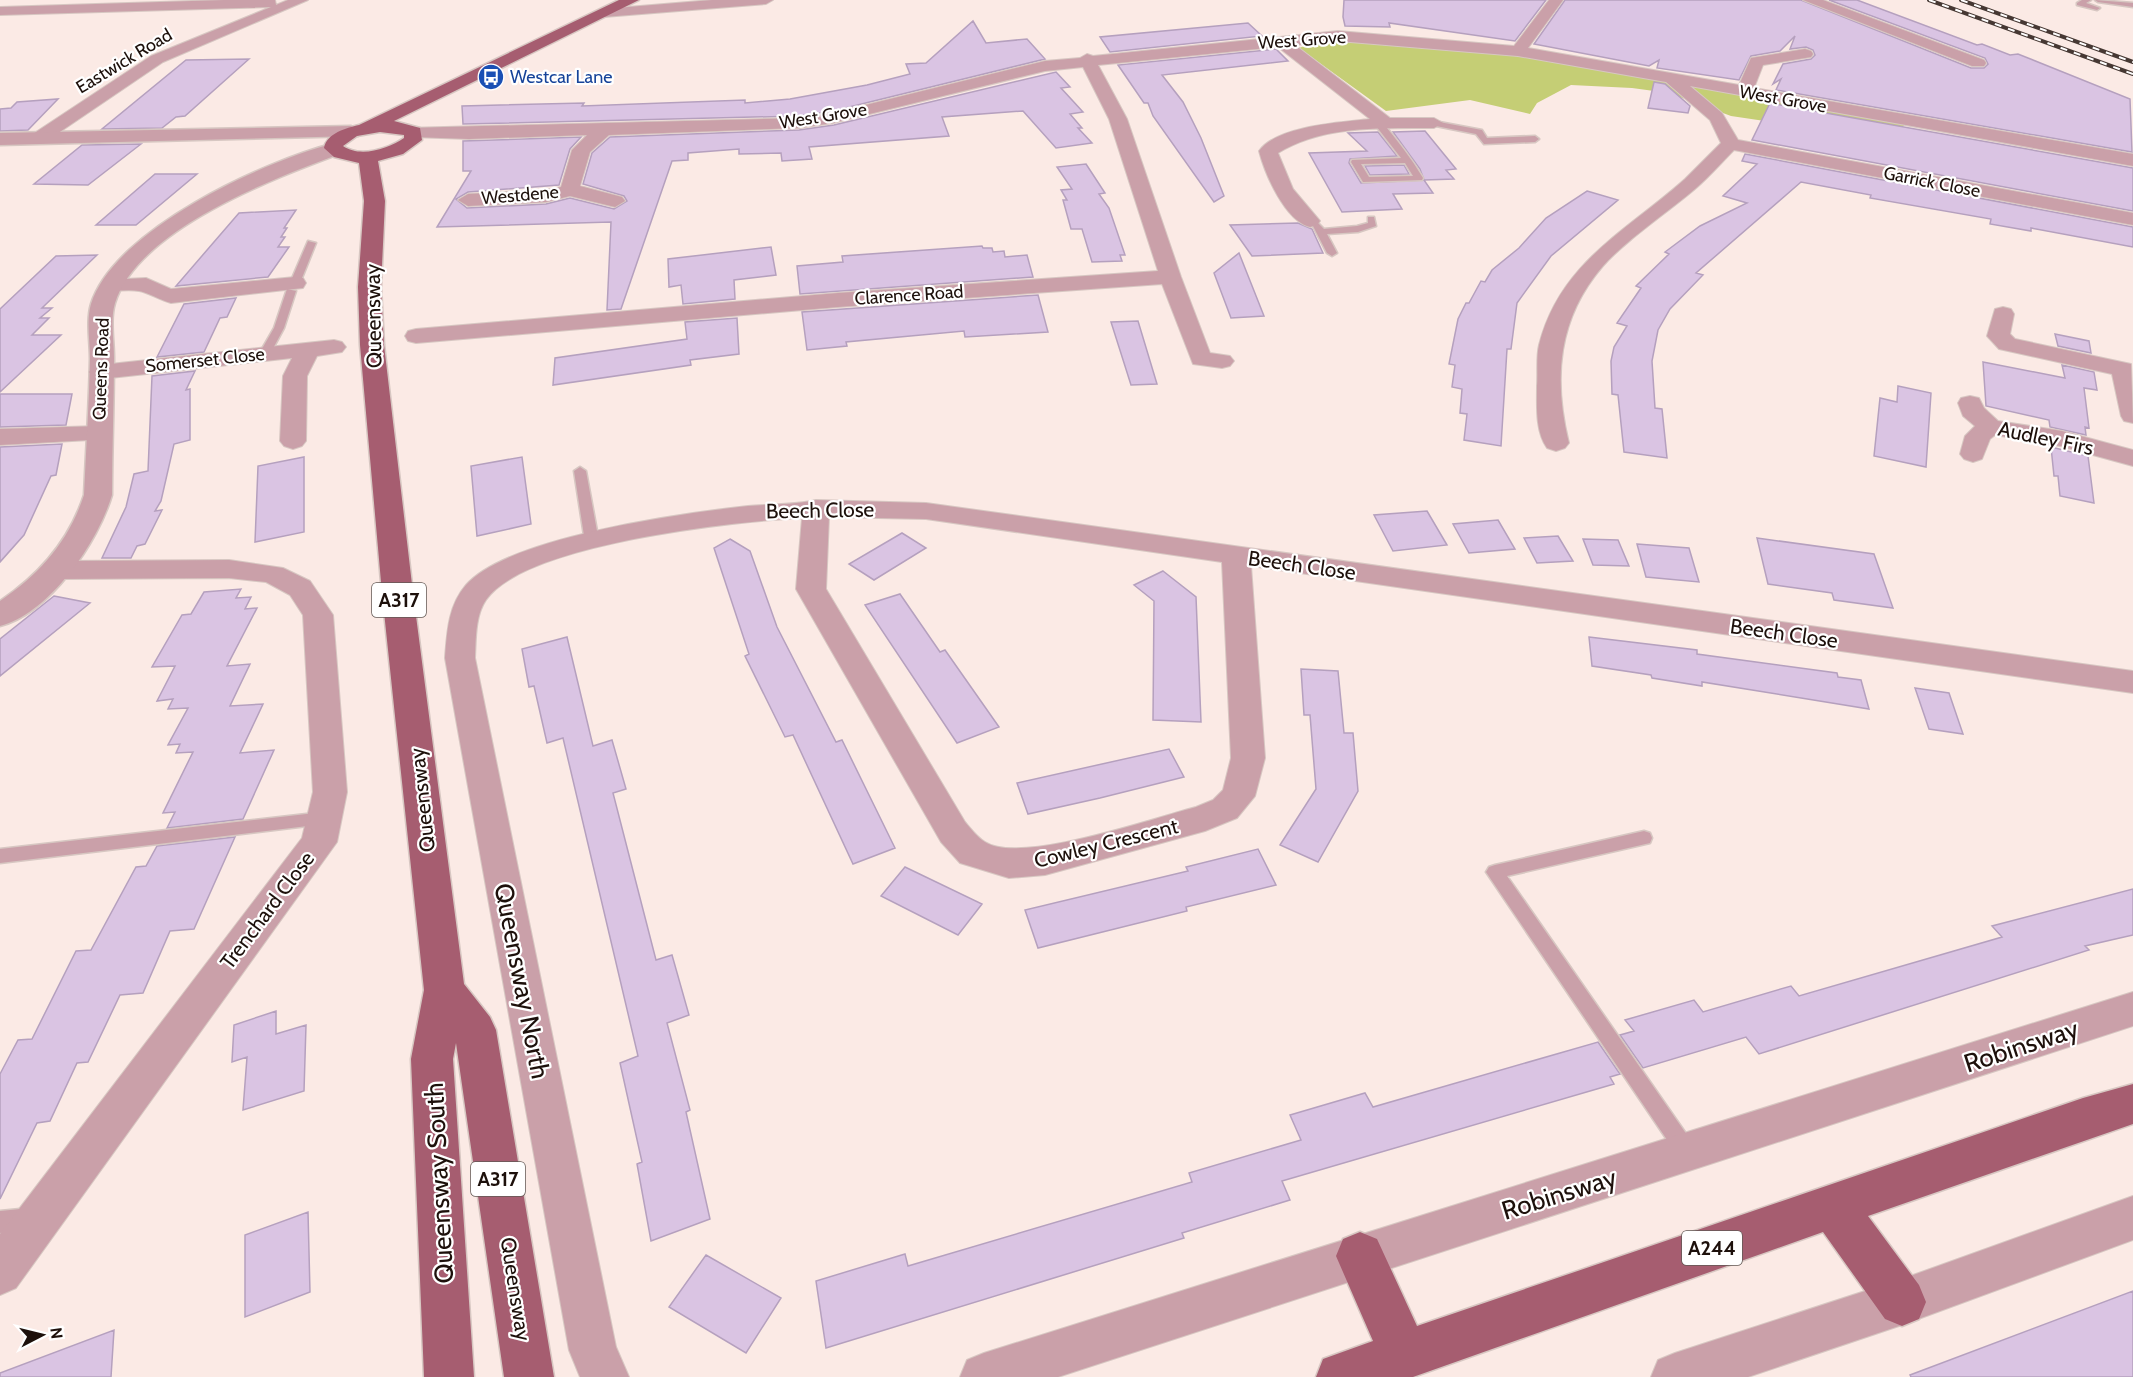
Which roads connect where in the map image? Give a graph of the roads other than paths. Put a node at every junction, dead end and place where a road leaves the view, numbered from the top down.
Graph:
1 (289, 0) edge
2 (301, 0) edge
3 (631, 0) edge
4 (766, 0) edge
5 (1810, 0) edge
6 (2088, 0) edge
7 (1531, 2) dead end
8 (1554, 2) edge
9 (2097, 4) edge
10 (2133, 5) edge
11 (176, 7) junction
12 (0, 11) edge
13 (604, 13) junction
14 (1279, 40) junction
15 (183, 47) junction
16 (1940, 48) junction
17 (1518, 51) junction
18 (1805, 54) dead end
19 (1905, 54) dead end
20 (1087, 60) junction
21 (1978, 63) dead end
22 (1669, 79) junction
23 (1744, 92) junction
24 (426, 99) junction
25 (1434, 123) joint
26 (1382, 124) junction
27 (358, 130) junction
28 (604, 130) junction
29 (295, 135) junction
30 (39, 138) junction
31 (406, 138) junction
32 (0, 139) edge
33 (1535, 139) dead end
34 (1731, 144) junction
35 (338, 151) junction
36 (1407, 160) junction
37 (2133, 160) edge
38 (573, 190) junction
39 (374, 196) junction
40 (468, 200) dead end
41 (615, 201) dead end
42 (1371, 219) dead end
43 (2133, 219) edge
44 (1316, 226) junction
45 (311, 243) dead end
46 (1332, 253) dead end
47 (1170, 277) junction
48 (112, 285) junction
49 (293, 287) junction
50 (2003, 314) dead end
51 (416, 335) dead end
52 (334, 347) dead end
53 (309, 349) junction
54 (265, 354) junction
55 (1222, 361) dead end
56 (2128, 370) edge
57 (101, 372) junction
58 (1970, 403) dead end
59 (2133, 416) edge
60 (1990, 427) junction
61 (99, 434) junction
62 (0, 437) edge
63 (294, 441) dead end
64 (1556, 443) dead end
65 (1974, 454) dead end
66 (2133, 458) edge
67 (580, 471) dead end
68 (816, 508) junction
69 (592, 542) junction
70 (1236, 556) junction
71 (57, 570) junction
72 (481, 587) joint
73 (0, 616) edge
74 (2133, 682) edge
75 (324, 819) junction
76 (1644, 838) dead end
77 (0, 856) edge
78 (444, 990) junction
79 (2133, 1010) edge
80 (2133, 1104) edge
81 (1688, 1154) junction
82 (1833, 1206) junction
83 (39, 1217) junction
84 (2133, 1218) edge
85 (0, 1222) edge
86 (1360, 1256) junction
87 (0, 1272) edge
88 (1902, 1302) junction
89 (1405, 1355) junction
90 (449, 1377) edge
91 (530, 1377) edge
92 (605, 1377) edge
93 (984, 1377) edge
94 (1341, 1377) edge
95 (1675, 1377) edge

1 - 11 street
2 - 15 street, Eastwick Road
3 - 13 main road, A317
4 - 13 street
5 - 16 street
6 - 9 lane
7 - 8 street
8 - 17 street
9 - 10 lane
11 - 12 street
11 - 15 street
13 - 24 main road, A317
14 - 17 street, West Grove
14 - 20 street, West Grove
14 - 26 street
15 - 30 street, Eastwick Road
16 - 19 street
16 - 21 street
17 - 22 street, West Grove
18 - 23 street
20 - 28 street, West Grove
20 - 47 street
22 - 23 street, West Grove
22 - 34 street
23 - 37 street, West Grove
24 - 27 main road, A317
24 - 31 main road, A317
25 - 26 street
25 - 33 lane
26 - 36 lane
26 - 44 street
27 - 29 street
27 - 31 main road
27 - 35 main road
28 - 31 street, West Grove
28 - 38 street, Westdene
29 - 30 street
29 - 35 street
30 - 32 street
31 - 35 main road
31 - 39 main road, Queensway / A317
34 - 43 street, Garrick Close
34 - 64 street
35 - 39 main road, Queensway / A317
35 - 39 main road
35 - 48 street, Queens Road
36 - 36 lane
38 - 40 street, Westdene
38 - 41 street, Westdene
39 - 78 main road, Queensway / A317
42 - 44 lane
44 - 46 lane
45 - 49 lane
47 - 51 street, Clarence Road
47 - 55 street
48 - 49 street
48 - 57 street, Queens Road
49 - 54 lane
50 - 56 street
52 - 53 street, Somerset Close
53 - 54 street, Somerset Close
53 - 63 street
54 - 57 street, Somerset Close
56 - 59 street
57 - 61 street, Queens Road
58 - 60 street, Audley Firs
60 - 65 street
60 - 66 street, Audley Firs
61 - 62 street
61 - 71 street, Queens Road
67 - 69 lane
68 - 69 street, Beech Close
68 - 70 street, Beech Close
68 - 70 street, Cowley Crescent
69 - 72 street, Beech Close
70 - 74 street, Beech Close
71 - 73 street, Queens Road
71 - 75 street, Trenchard Close
72 - 92 street, Queensway North
75 - 77 lane
75 - 83 street, Trenchard Close
76 - 81 lane
78 - 90 main road, Queensway South / A317
78 - 91 main road, Queensway / A317
79 - 81 street, Robinsway
80 - 82 main road, A244
81 - 86 street, Robinsway
82 - 88 main road
82 - 89 main road, A244
83 - 85 lane
83 - 87 street, Trenchard Close
84 - 88 street
86 - 89 main road
86 - 93 street, Robinsway
88 - 95 street
89 - 94 main road, A244

